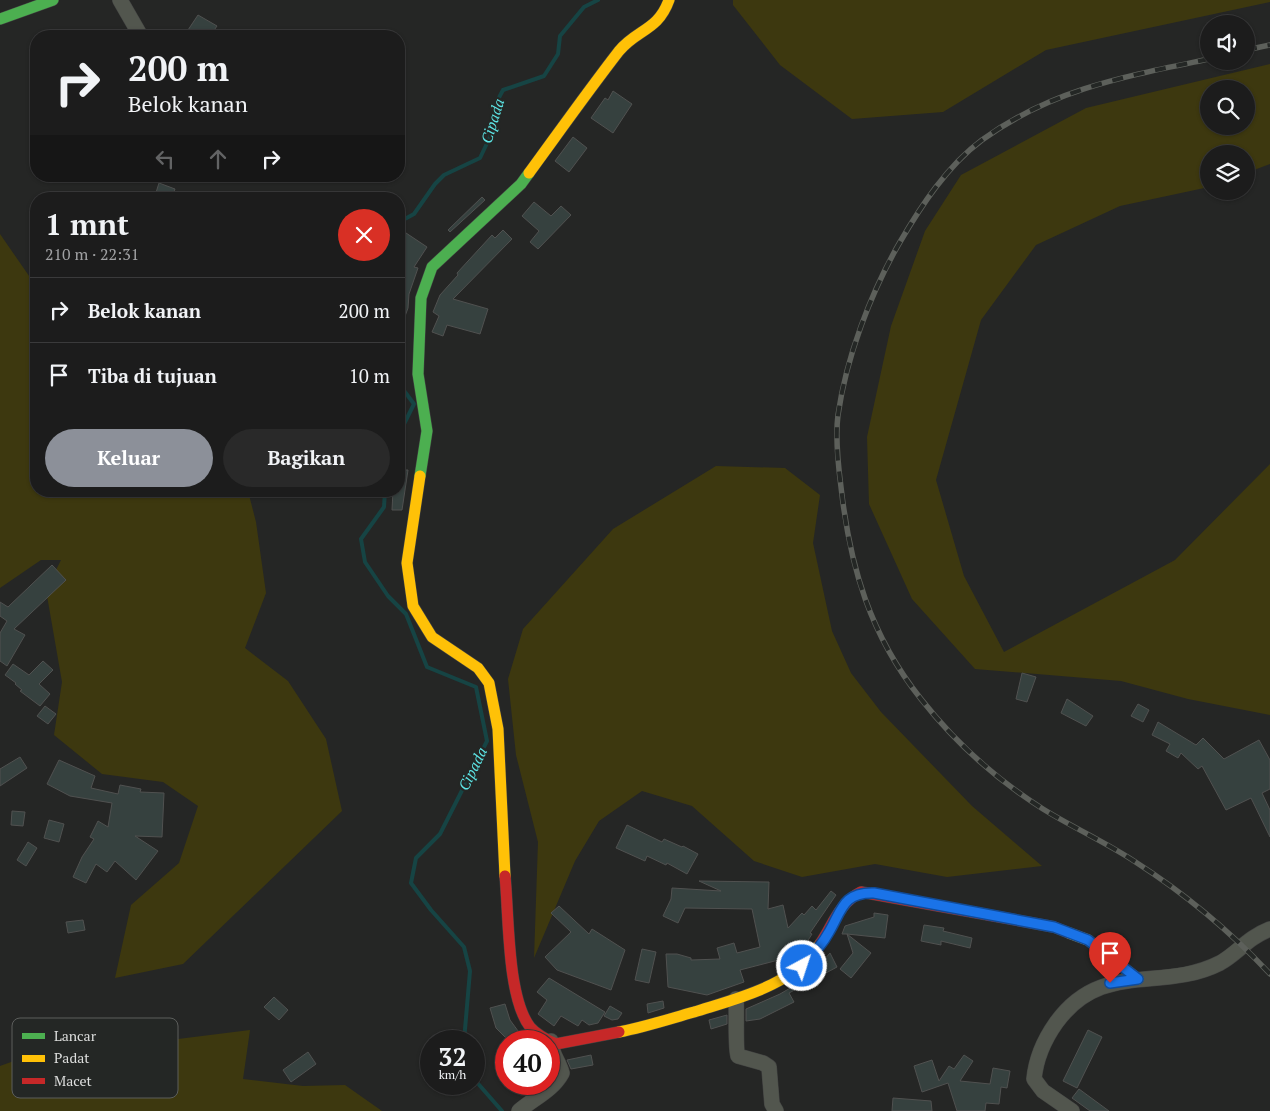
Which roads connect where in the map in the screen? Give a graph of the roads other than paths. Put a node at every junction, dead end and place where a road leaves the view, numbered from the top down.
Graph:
1 (53, 0) edge
2 (120, 0) edge
3 (669, 0) edge
4 (0, 19) edge
5 (137, 30) edge
6 (1270, 929) edge
7 (1138, 979) junction
8 (736, 999) junction
9 (534, 1030) edge
10 (560, 1044) edge
11 (560, 1064) edge
12 (560, 1077) edge
13 (543, 1095) edge
14 (519, 1111) edge
15 (776, 1111) edge
16 (1072, 1111) edge

1 - 4 street
2 - 5 street
3 - 9 street
6 - 7 street
7 - 8 street
7 - 16 street
8 - 10 street
8 - 15 street
11 - 12 street
13 - 14 street

